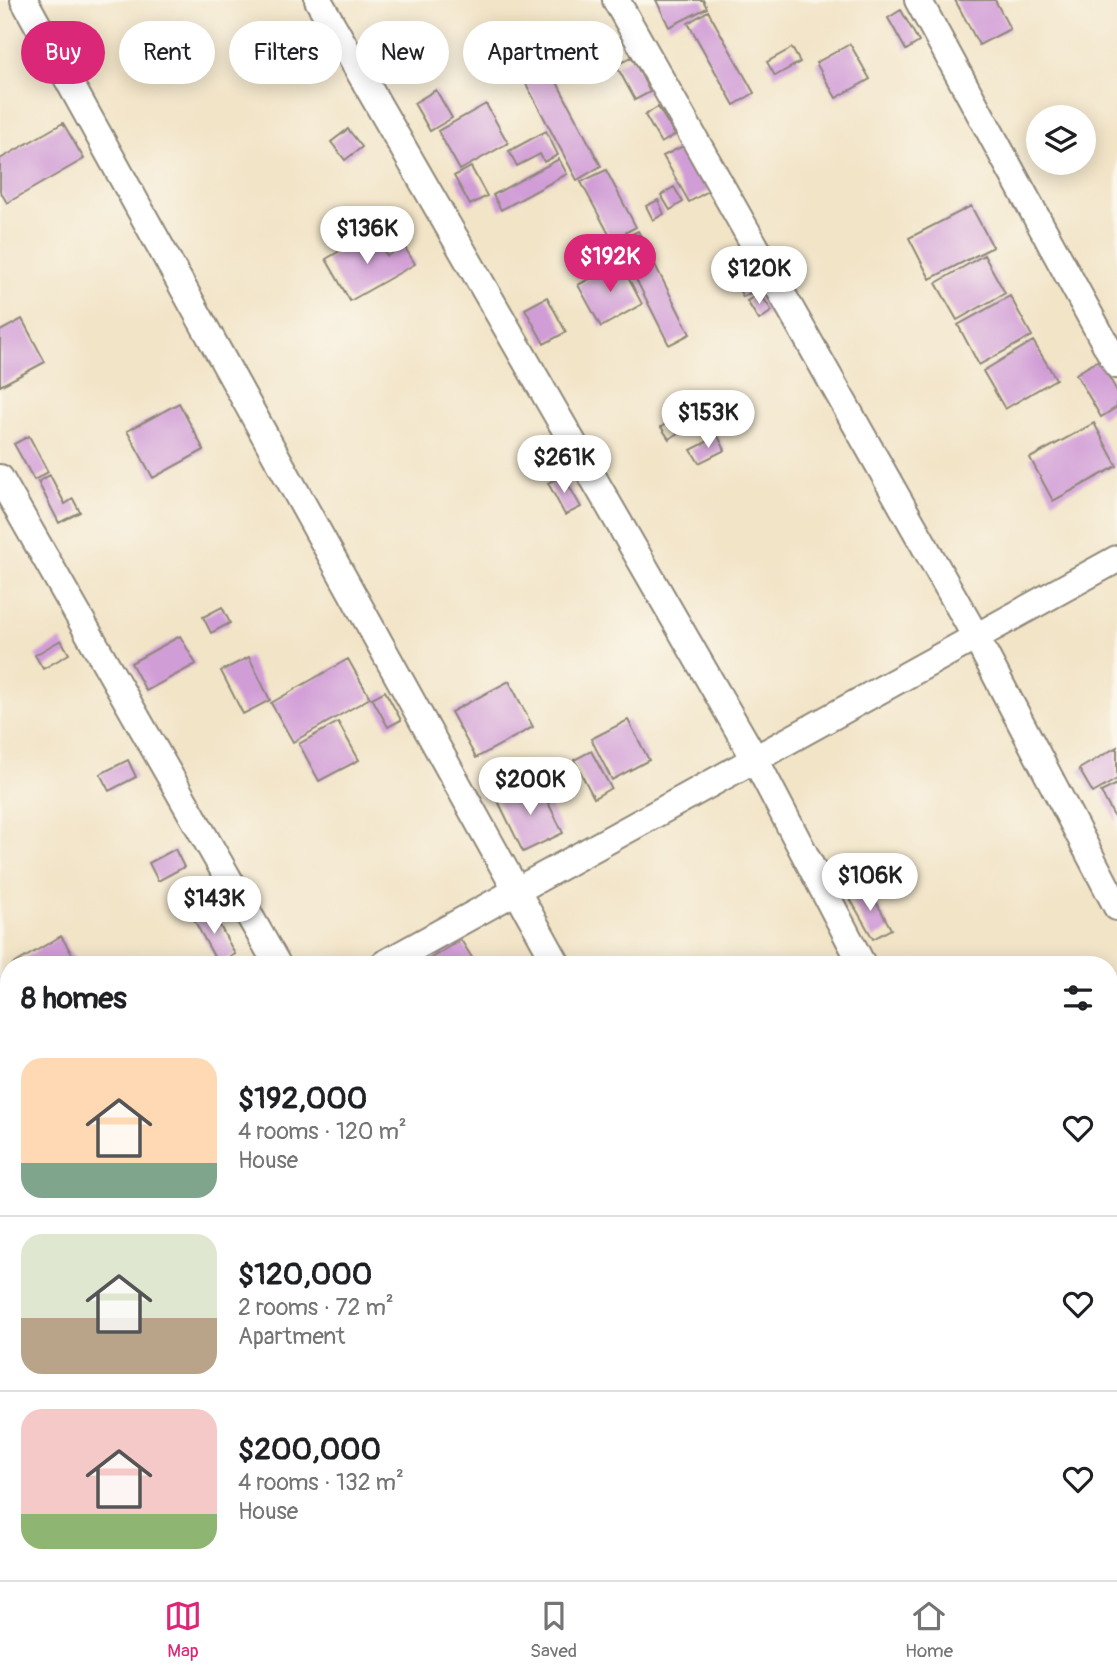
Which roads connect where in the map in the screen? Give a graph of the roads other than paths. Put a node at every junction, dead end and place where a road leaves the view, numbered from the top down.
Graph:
1 (24, 0) edge
2 (318, 0) edge
3 (616, 0) edge
4 (918, 0) edge
5 (1117, 365) edge
6 (0, 478) edge
7 (1117, 559) edge
8 (976, 637) junction
9 (755, 759) junction
10 (517, 891) junction
11 (1117, 907) edge
12 (272, 956) edge
13 (399, 956) edge
14 (553, 956) edge
15 (858, 956) edge

1 - 10 street
2 - 9 street
3 - 8 street
4 - 5 street
6 - 12 street
7 - 8 street
8 - 9 street
8 - 11 street
9 - 10 street
9 - 15 street
10 - 13 street
10 - 14 street

